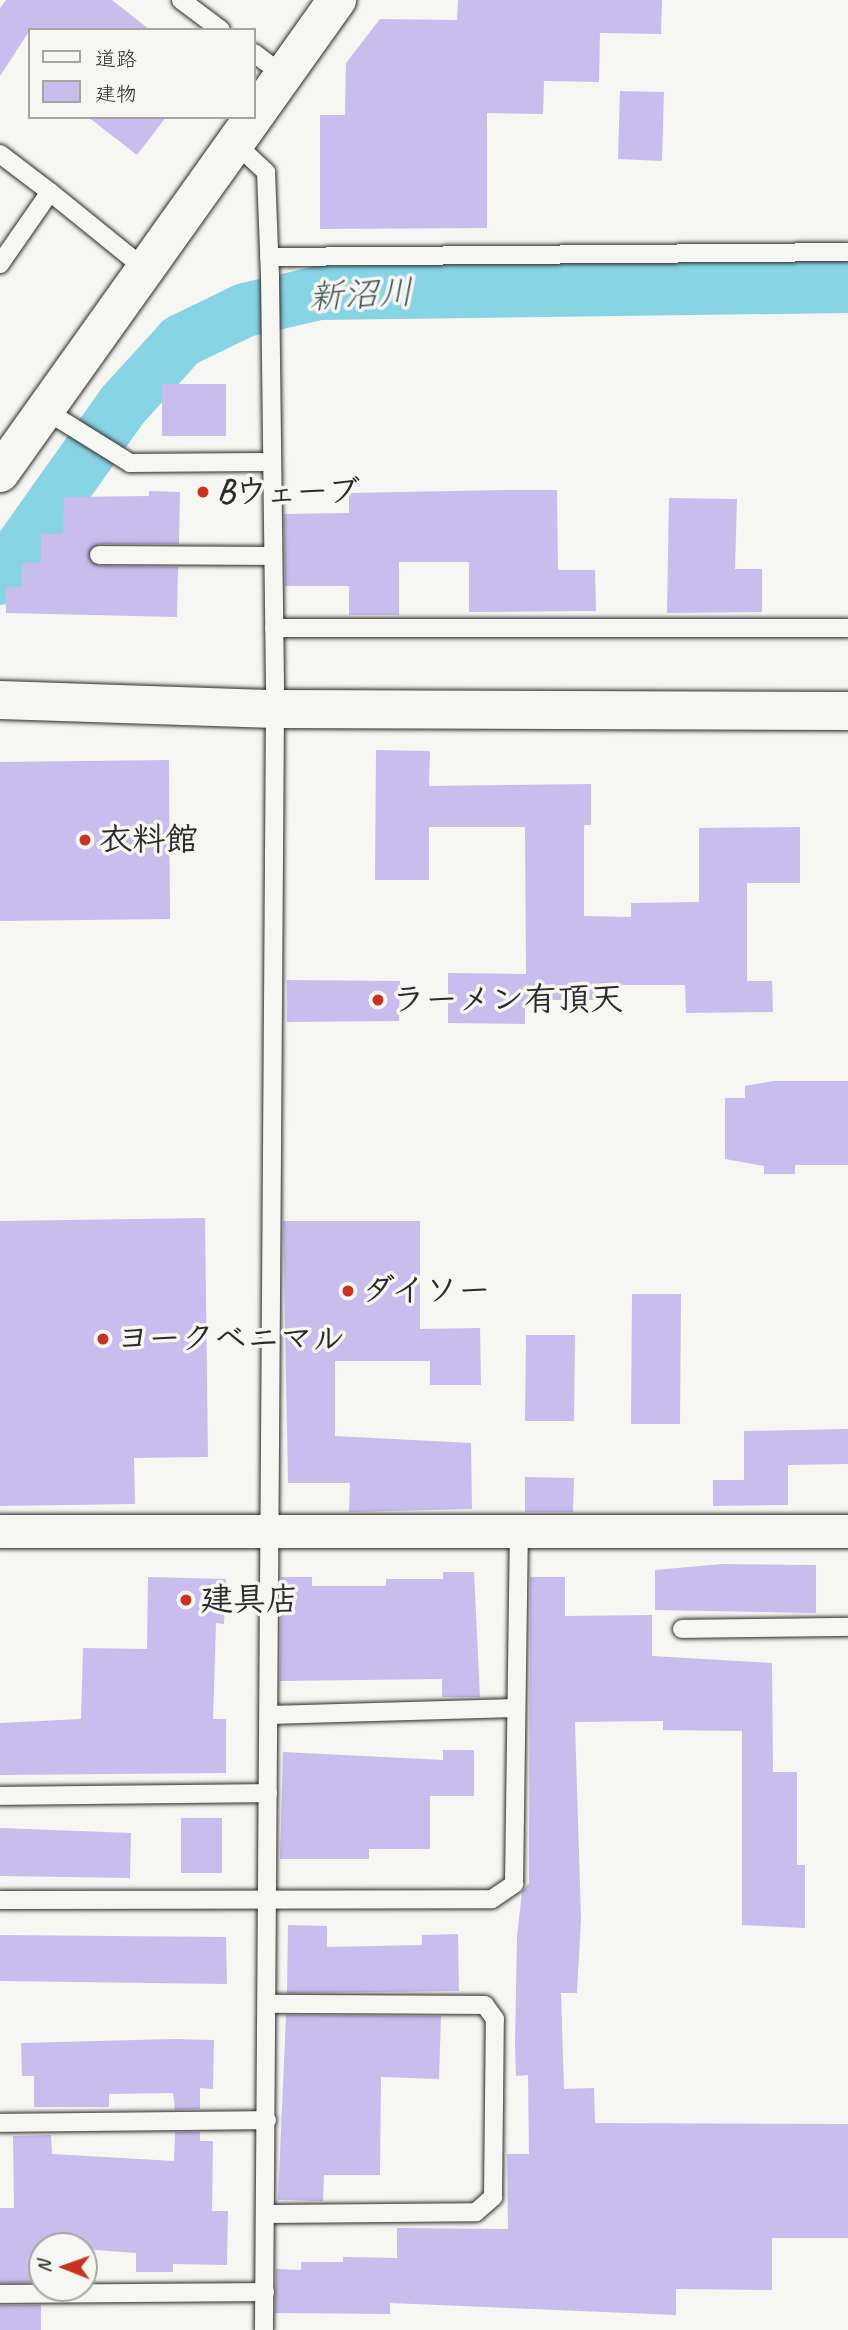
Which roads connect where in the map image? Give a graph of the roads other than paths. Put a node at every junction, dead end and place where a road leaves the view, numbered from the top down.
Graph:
1 (181, 0) edge
2 (337, 0) edge
3 (218, 28) edge
4 (256, 55) edge
5 (284, 76) junction
6 (256, 117) edge
7 (255, 119) edge
8 (237, 145) junction
9 (0, 154) edge
10 (50, 191) junction
11 (848, 252) edge
12 (269, 257) junction
13 (0, 264) edge
14 (145, 270) junction
15 (45, 410) junction
16 (271, 462) junction
17 (0, 473) edge
18 (99, 555) dead end
19 (272, 556) junction
20 (274, 628) junction
21 (848, 628) edge
22 (0, 700) edge
23 (275, 709) junction
24 (848, 712) edge
25 (0, 1531) edge
26 (848, 1531) edge
27 (519, 1532) junction
28 (268, 1534) junction
29 (848, 1627) edge
30 (682, 1629) dead end
31 (516, 1708) junction
32 (269, 1715) junction
33 (268, 1793) junction
34 (0, 1796) edge
35 (0, 1900) edge
36 (268, 1900) junction
37 (268, 2004) junction
38 (267, 2120) junction
39 (0, 2123) edge
40 (267, 2214) junction
41 (265, 2292) junction
42 (0, 2294) edge
43 (264, 2330) edge

1 - 3 lane
2 - 5 street
4 - 5 lane
5 - 6 street
7 - 8 street
8 - 12 lane
8 - 14 street
9 - 10 lane
10 - 13 lane
10 - 14 lane
11 - 12 lane
12 - 16 lane
14 - 15 street
15 - 16 lane
15 - 17 street
16 - 19 lane
18 - 19 lane
19 - 20 lane
20 - 21 lane
20 - 23 lane
22 - 23 street
23 - 24 street
23 - 28 lane
25 - 28 street
26 - 27 street
27 - 28 street
27 - 31 lane
28 - 32 lane
29 - 30 lane
31 - 32 lane
31 - 36 lane
32 - 33 lane
33 - 34 lane
33 - 36 lane
35 - 36 lane
36 - 37 lane
37 - 38 lane
37 - 40 lane
38 - 39 lane
38 - 40 lane
40 - 41 lane
41 - 42 lane
41 - 43 lane

